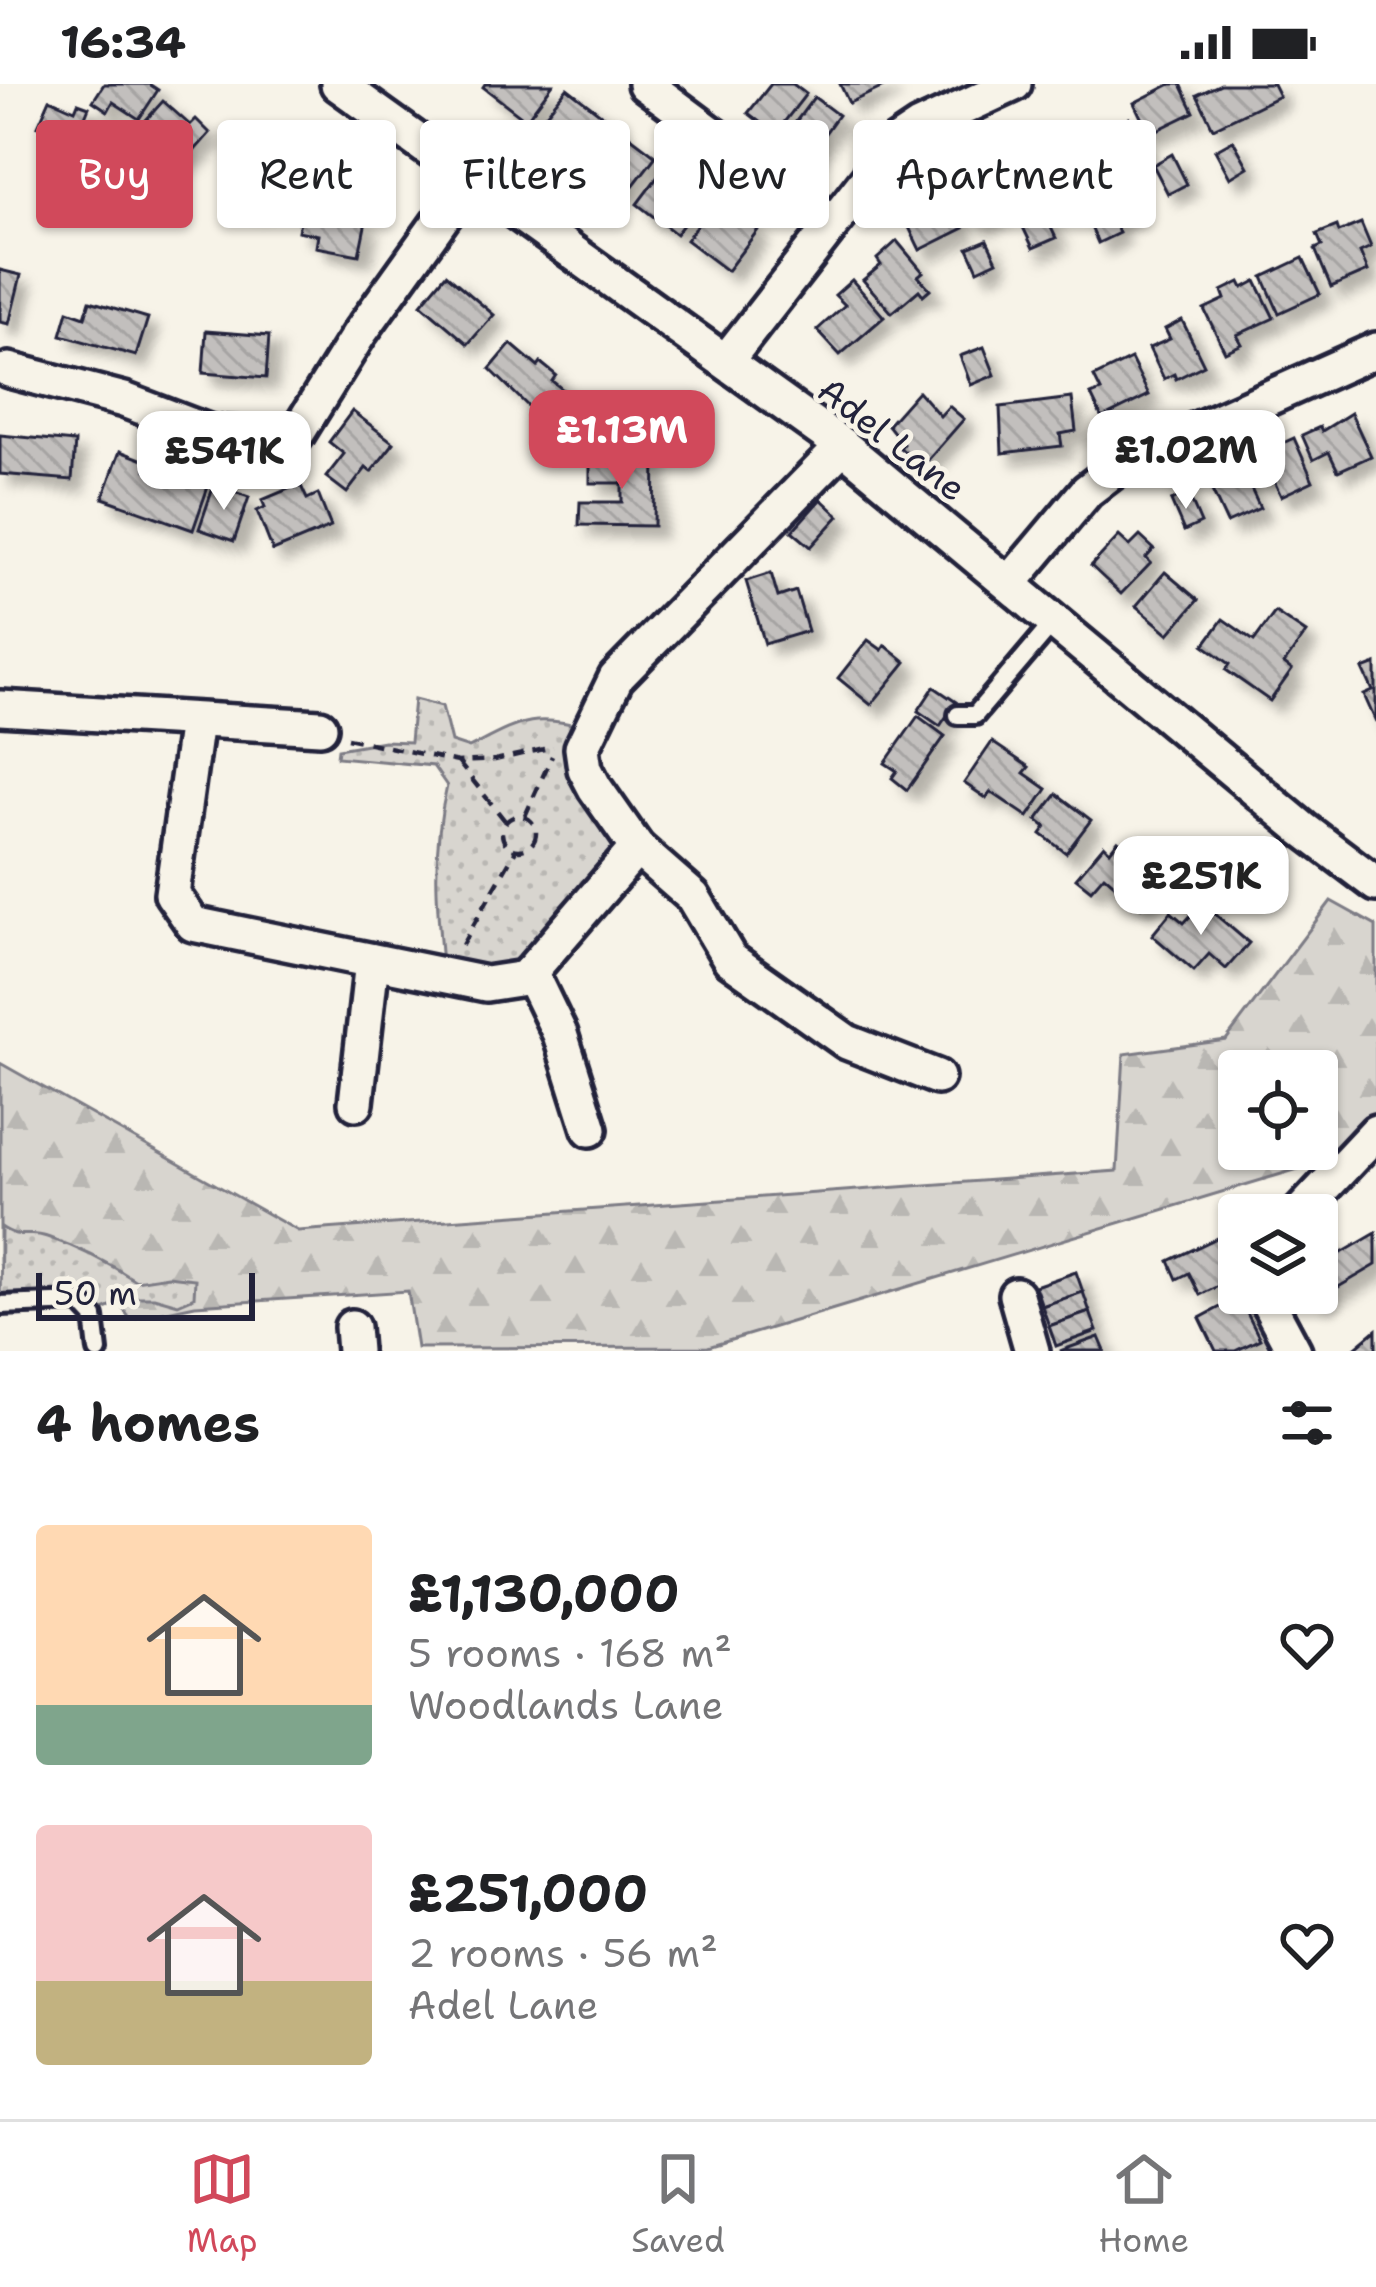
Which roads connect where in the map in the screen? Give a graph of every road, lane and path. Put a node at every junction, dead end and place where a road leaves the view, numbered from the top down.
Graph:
1 (338, 84) edge
2 (1014, 84) edge
3 (647, 85) edge
4 (420, 143) edge
5 (832, 223) junction
6 (435, 228) edge
7 (539, 228) edge
8 (1376, 350) edge
9 (726, 362) junction
10 (10, 370) dead end
11 (843, 446) junction
12 (1009, 584) junction
13 (1054, 622) junction
14 (0, 708) edge
15 (958, 715) dead end
16 (196, 721) junction
17 (320, 727) joint
18 (458, 762) junction
19 (524, 817) junction
20 (506, 822) junction
21 (638, 848) junction
22 (516, 850) junction
23 (1376, 884) edge
24 (372, 961) junction
25 (530, 972) junction
26 (443, 975) junction
27 (937, 1077) dead end
28 (356, 1103) dead end
29 (590, 1129) dead end
30 (1376, 1132) edge
31 (1318, 1194) edge
32 (1016, 1295) dead end
33 (0, 1305) edge
34 (1274, 1314) edge
35 (98, 1351) edge
36 (1032, 1351) edge
37 (1294, 1351) edge

1 - 4 street, Adel Lane
2 - 5 street
3 - 5 street
5 - 9 street
6 - 10 street
7 - 9 street, Adel Lane
8 - 12 street
9 - 11 street, Adel Lane
11 - 12 street, Adel Lane
11 - 21 street
12 - 13 street, Adel Lane
13 - 15 lane
13 - 23 street, Adel Lane
14 - 16 street
16 - 17 street
16 - 24 street
17 - 18 path
18 - 19 path
18 - 20 path
19 - 20 path
19 - 22 path
20 - 22 path
21 - 25 street
21 - 27 street
22 - 26 path
24 - 26 street
24 - 28 street
25 - 26 street
25 - 29 street
30 - 31 street
32 - 36 street
33 - 35 lane
34 - 37 street

